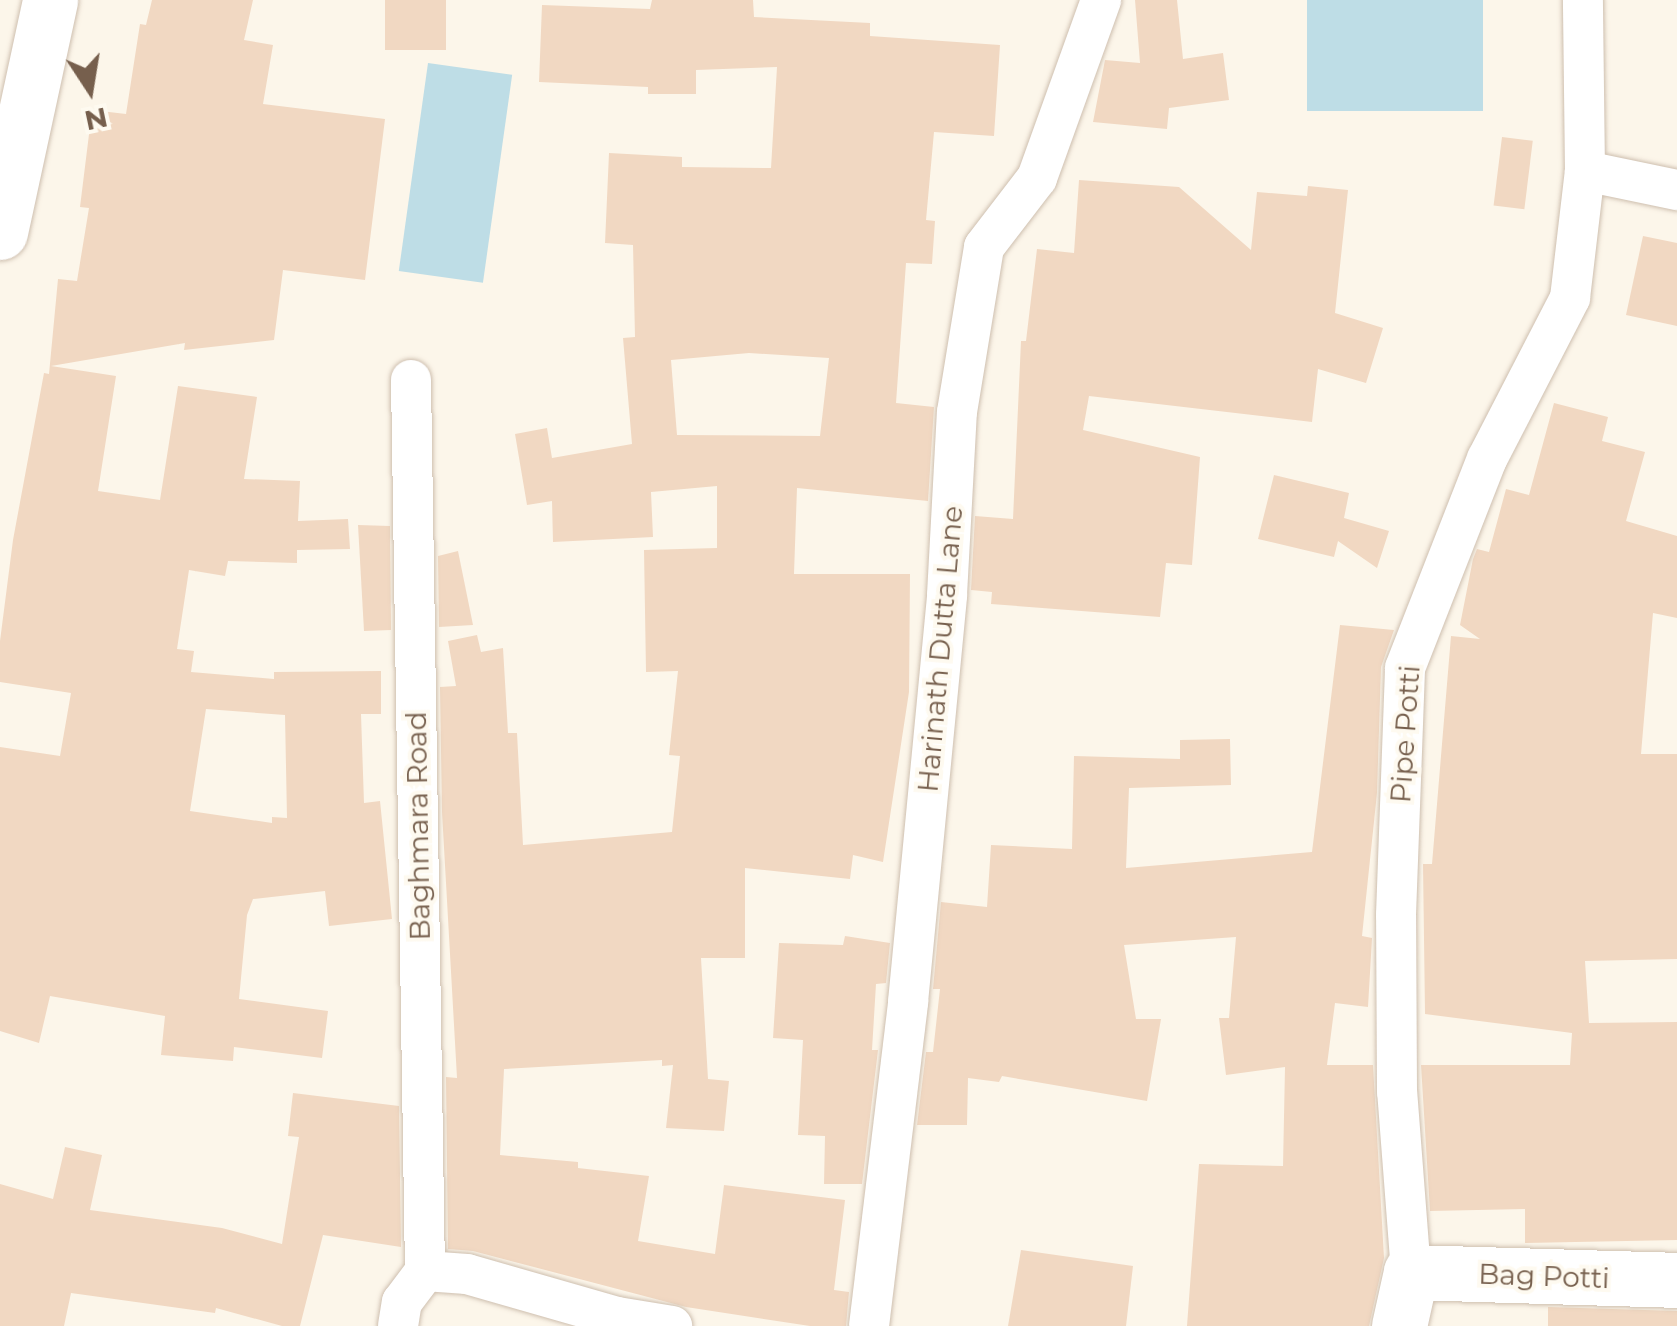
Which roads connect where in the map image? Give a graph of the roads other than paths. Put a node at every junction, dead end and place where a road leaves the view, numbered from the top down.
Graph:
1 (50, 0) edge
2 (1101, 0) edge
3 (1583, 0) edge
4 (1585, 171) junction
5 (1677, 190) edge
6 (0, 232) edge
7 (411, 380) dead end
8 (425, 1271) junction
9 (1411, 1272) junction
10 (1677, 1280) edge
11 (398, 1326) edge
12 (672, 1326) edge
13 (869, 1326) edge
14 (1399, 1326) edge

1 - 6 street
2 - 13 street, Harinath Dutta Lane
3 - 4 street, Pipe Potti
4 - 5 street
4 - 9 street, Pipe Potti
7 - 8 street, Baghmara Road
8 - 11 street
8 - 12 street
9 - 10 street, Bag Potti
9 - 14 street

